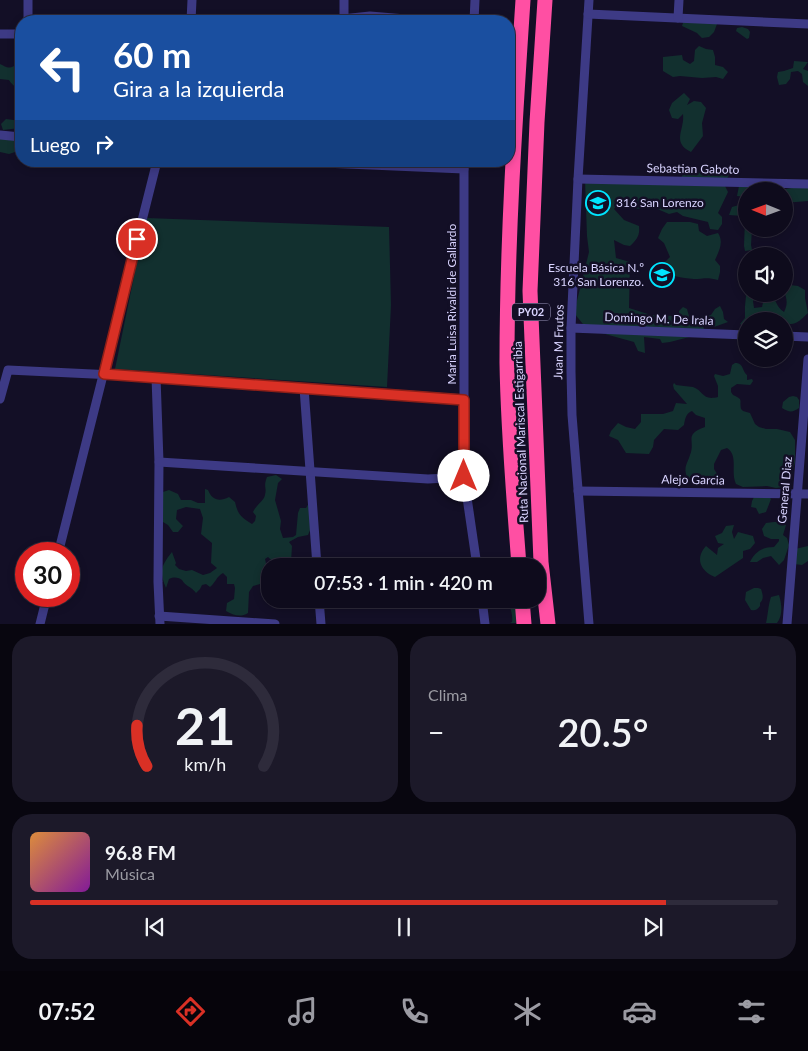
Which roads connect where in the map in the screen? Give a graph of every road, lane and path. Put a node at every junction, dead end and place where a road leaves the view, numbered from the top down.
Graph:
1 (28, 0) edge
2 (192, 0) edge
3 (344, 0) edge
4 (475, 0) edge
5 (523, 0) edge
6 (545, 0) edge
7 (589, 0) edge
8 (679, 0) edge
9 (588, 14) junction
10 (28, 15) edge
11 (191, 15) edge
12 (344, 15) edge
13 (474, 15) edge
14 (678, 18) junction
15 (808, 24) edge
16 (0, 34) edge
17 (15, 34) edge
18 (515, 119) edge
19 (0, 136) edge
20 (15, 137) edge
21 (156, 167) edge
22 (464, 167) edge
23 (512, 167) edge
24 (578, 179) junction
25 (808, 184) edge
26 (571, 328) junction
27 (738, 335) edge
28 (793, 336) edge
29 (808, 337) edge
30 (808, 359) edge
31 (104, 374) junction
32 (156, 377) junction
33 (304, 388) junction
34 (0, 400) edge
35 (464, 400) junction
36 (159, 462) junction
37 (310, 472) junction
38 (464, 476) junction
39 (578, 491) junction
40 (797, 494) junction
41 (808, 494) edge
42 (61, 542) edge
43 (316, 558) edge
44 (476, 558) edge
45 (519, 558) edge
46 (44, 607) edge
47 (319, 608) edge
48 (483, 608) edge
49 (523, 608) edge
50 (160, 620) edge
51 (40, 624) edge
52 (275, 624) edge
53 (320, 624) edge
54 (485, 624) edge
55 (524, 624) edge
56 (548, 624) edge
57 (589, 624) edge
58 (787, 624) edge

1 - 10 street
2 - 11 street
3 - 12 street
4 - 13 street
5 - 18 highway, Ruta Nacional Mariscal Estigarribia / PY02
6 - 56 highway, Ruta Nacional Mariscal Estigarribia / PY02
7 - 9 street, Juan M Frutos
8 - 14 street
9 - 14 street
9 - 24 street, Juan M Frutos
14 - 15 street
16 - 17 street
19 - 20 street
21 - 31 street
22 - 35 street, Maria Luisa Rivaldi de Gallardo
23 - 45 highway, Ruta Nacional Mariscal Estigarribia / PY02
24 - 25 street, Sebastian Gaboto
24 - 26 street, Juan M Frutos
26 - 27 street, Domingo M. De Irala
26 - 39 street, Juan M Frutos
28 - 29 street
30 - 40 street, General Diaz
31 - 32 street
31 - 34 street
31 - 42 street
32 - 33 street
32 - 36 street
33 - 35 street
33 - 37 street
35 - 38 street, Maria Luisa Rivaldi de Gallardo
36 - 37 street
36 - 50 street
37 - 38 street
37 - 43 street
38 - 44 street, Maria Luisa Rivaldi de Gallardo
39 - 40 street, Alejo Garcia
39 - 57 street, Juan M Frutos
40 - 41 street, Alejo Garcia
40 - 58 street, General Diaz
46 - 51 street
47 - 53 street
48 - 54 street
49 - 55 highway
50 - 52 street

